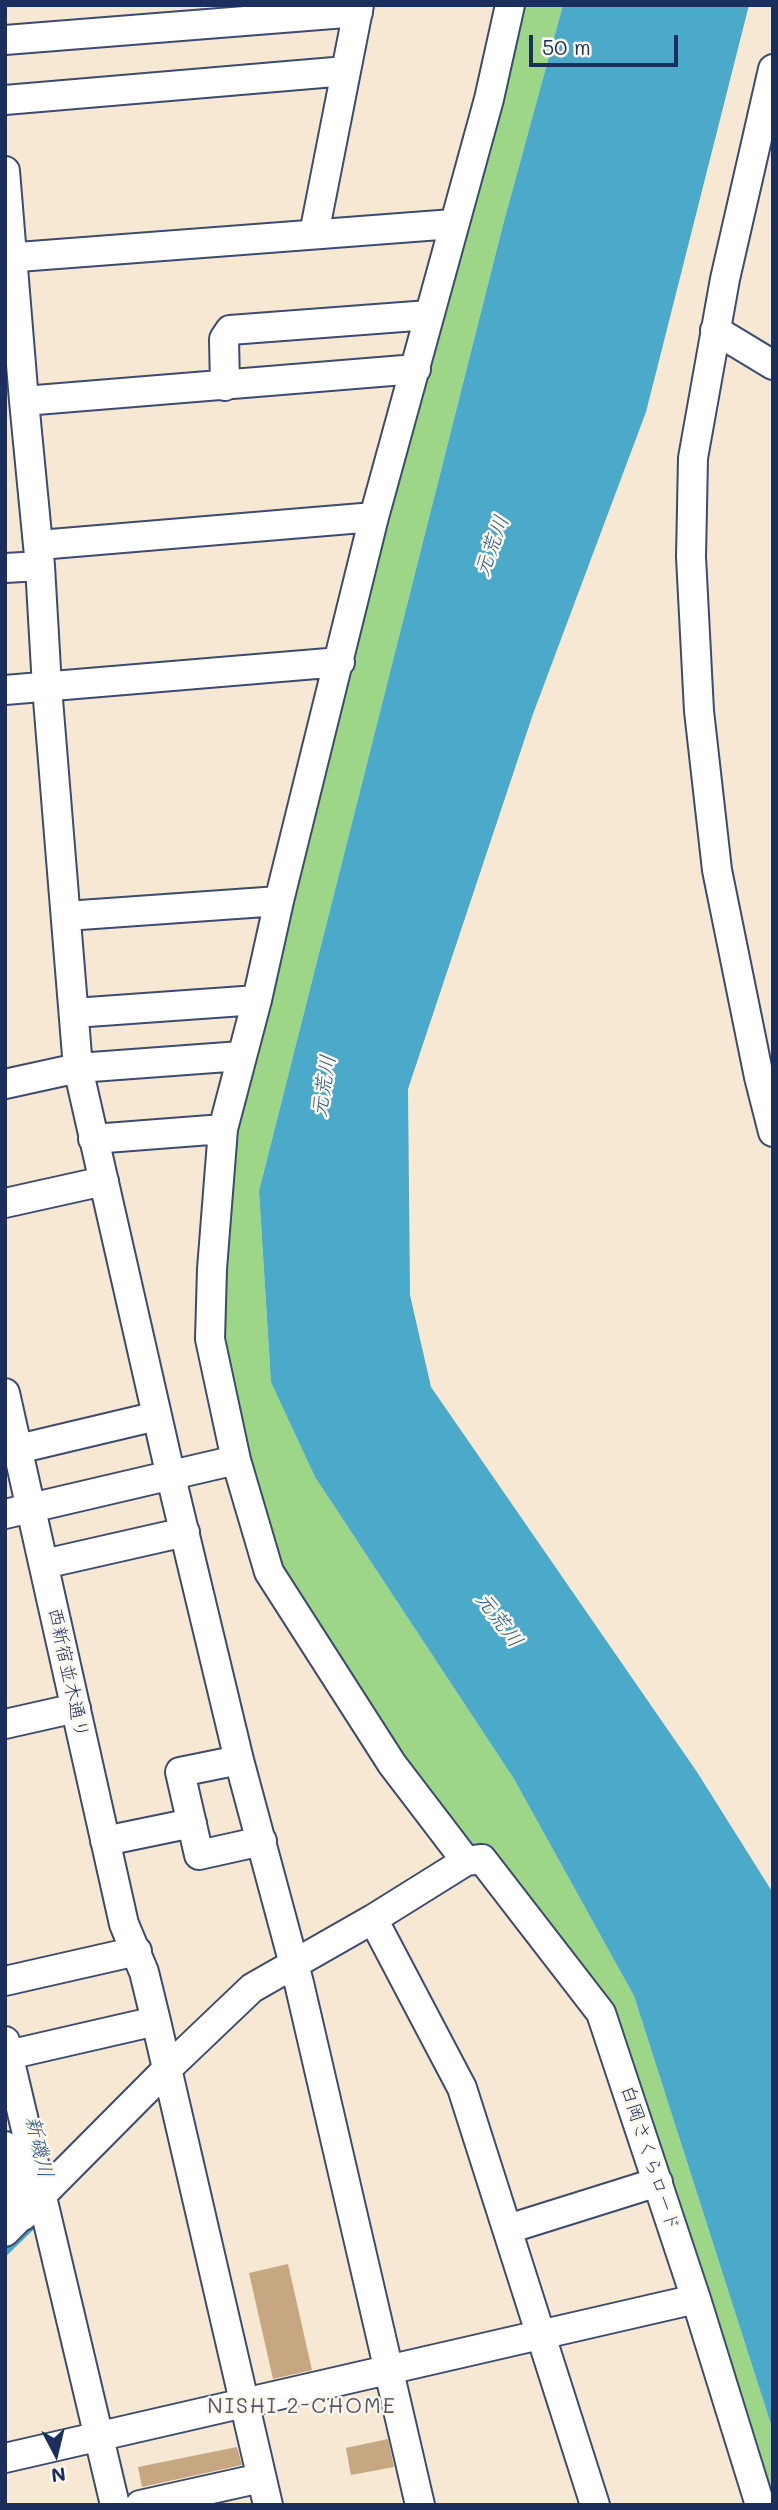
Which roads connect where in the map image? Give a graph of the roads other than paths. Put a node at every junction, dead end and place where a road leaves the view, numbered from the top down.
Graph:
1 (510, 5) edge
2 (358, 9) edge
3 (5, 40) edge
4 (773, 69) edge
5 (346, 71) junction
6 (5, 100) edge
7 (5, 171) edge
8 (453, 224) junction
9 (314, 234) junction
10 (9, 258) edge
11 (429, 315) junction
12 (715, 330) junction
13 (773, 365) edge
14 (416, 369) junction
15 (225, 386) junction
16 (24, 401) junction
17 (374, 517) junction
18 (40, 555) junction
19 (5, 568) edge
20 (340, 662) junction
21 (47, 687) junction
22 (5, 690) edge
23 (279, 901) junction
24 (66, 916) junction
25 (257, 1000) junction
26 (74, 1013) junction
27 (241, 1056) junction
28 (78, 1068) junction
29 (766, 1076) edge
30 (5, 1084) edge
31 (223, 1129) junction
32 (773, 1132) edge
33 (93, 1139) junction
34 (104, 1181) junction
35 (5, 1203) edge
36 (6, 1404) edge
37 (158, 1416) junction
38 (18, 1449) junction
39 (236, 1460) junction
40 (171, 1477) junction
41 (18, 1512) edge
42 (185, 1532) junction
43 (44, 1564) junction
44 (76, 1708) junction
45 (5, 1724) edge
46 (239, 1760) junction
47 (192, 1823) junction
48 (105, 1840) junction
49 (262, 1841) junction
50 (466, 1861) junction
51 (373, 1919) junction
52 (136, 1951) junction
53 (294, 1964) junction
54 (5, 1981) edge
55 (156, 2021) junction
56 (7, 2048) edge
57 (167, 2068) junction
58 (5, 2146) edge
59 (658, 2182) junction
60 (23, 2215) edge
61 (508, 2229) junction
62 (696, 2299) junction
63 (541, 2335) junction
64 (388, 2371) junction
65 (244, 2404) junction
66 (100, 2436) junction
67 (5, 2458) edge
68 (265, 2492) edge
69 (115, 2505) edge
70 (141, 2505) edge
71 (420, 2505) edge
72 (595, 2505) edge
73 (760, 2505) edge

1 - 8 street
2 - 3 street
2 - 5 street
4 - 12 street
5 - 6 street
5 - 9 street
7 - 10 street
8 - 9 street
8 - 11 street
9 - 10 street
10 - 16 street
11 - 14 street
11 - 15 street
12 - 13 street
12 - 29 street
14 - 15 street
14 - 17 street
15 - 16 street
16 - 18 street
17 - 18 street
17 - 20 street
18 - 19 street
18 - 21 street
20 - 21 street
20 - 23 street
21 - 22 street
21 - 24 street
23 - 24 street
23 - 25 street
24 - 26 street
25 - 26 street
25 - 27 street
26 - 28 street
27 - 28 street
27 - 31 street
28 - 30 street
28 - 33 street
29 - 32 street
31 - 33 street
31 - 39 street
33 - 34 street
34 - 35 street
34 - 37 street
36 - 38 street, 西新宿並木通り
37 - 38 street
37 - 40 street
38 - 41 street, 西新宿並木通り
39 - 40 street
39 - 50 street
40 - 41 street
40 - 42 street
41 - 43 street, 西新宿並木通り
42 - 43 street
42 - 46 street
43 - 44 street, 西新宿並木通り
44 - 45 street
44 - 48 street, 西新宿並木通り
46 - 47 street
46 - 49 street
47 - 48 street
47 - 49 street
48 - 52 street, 西新宿並木通り
49 - 53 street
50 - 51 street
50 - 59 street, 白岡さくらロード
51 - 53 street
51 - 61 street
52 - 54 street
52 - 55 street, 西新宿並木通り
53 - 57 street
53 - 64 street
55 - 56 street
55 - 57 street, 西新宿並木通り
56 - 60 street
57 - 60 street
57 - 65 street, 西新宿並木通り
58 - 60 street
59 - 61 street
59 - 62 street, 白岡さくらロード
60 - 66 street
61 - 63 street
62 - 63 street
62 - 73 street, 白岡さくらロード
63 - 64 street
63 - 72 street
64 - 65 street
64 - 71 street
65 - 66 street
65 - 68 street, 西新宿並木通り
66 - 67 street
66 - 69 street
68 - 70 street

